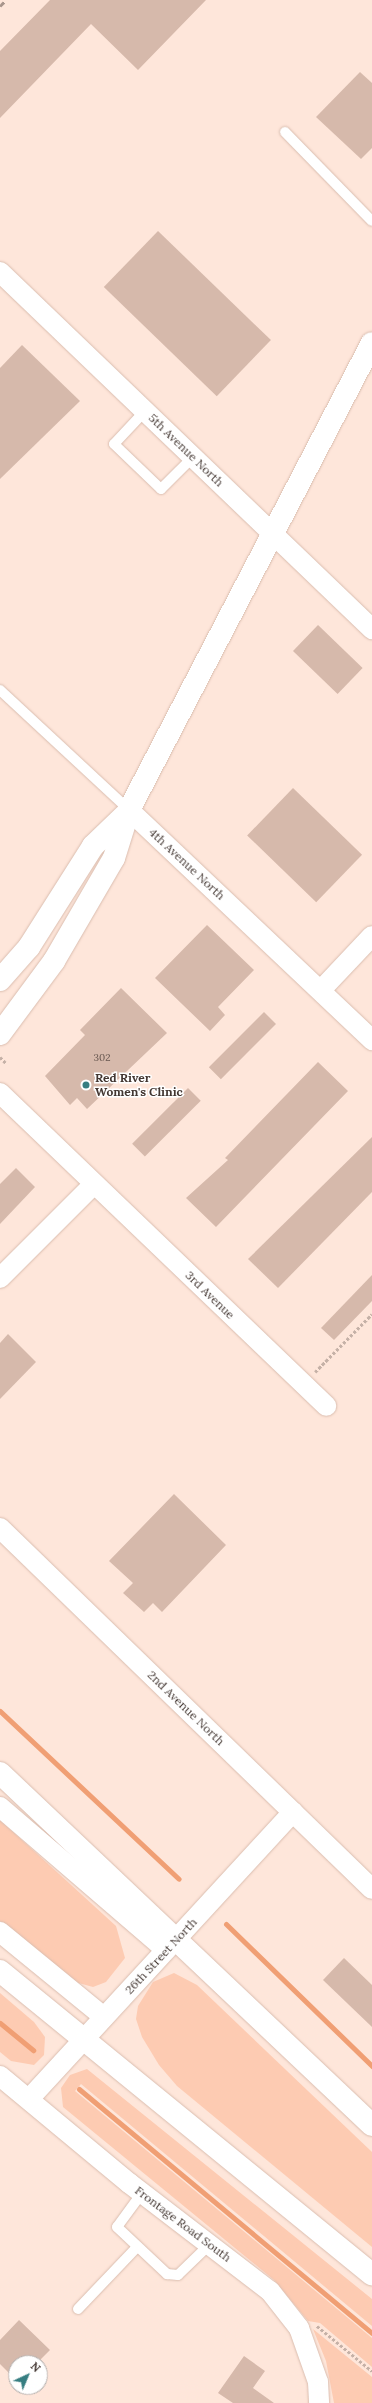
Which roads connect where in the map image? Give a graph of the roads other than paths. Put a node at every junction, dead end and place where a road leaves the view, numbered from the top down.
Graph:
1 (285, 132) dead end
2 (372, 221) edge
3 (0, 272) edge
4 (372, 343) edge
5 (145, 411) junction
6 (193, 457) junction
7 (272, 533) junction
8 (372, 629) edge
9 (0, 690) edge
10 (129, 810) junction
11 (372, 936) edge
12 (0, 980) edge
13 (321, 990) junction
14 (0, 1034) edge
15 (372, 1040) edge
16 (0, 1093) edge
17 (94, 1184) junction
18 (0, 1278) edge
19 (326, 1406) dead end
20 (0, 1528) edge
21 (0, 1773) edge
22 (0, 1807) edge
23 (293, 1812) junction
24 (372, 1889) edge
25 (0, 1932) edge
26 (172, 1944) junction
27 (0, 1972) edge
28 (104, 2017) junction
29 (83, 2040) junction
30 (0, 2076) edge
31 (29, 2099) junction
32 (372, 2125) edge
33 (142, 2193) junction
34 (210, 2245) junction
35 (137, 2247) junction
36 (372, 2274) edge
37 (78, 2308) dead end
38 (319, 2403) edge

1 - 2 lane
3 - 5 street, 5th Avenue North
4 - 7 main road
5 - 6 street, 5th Avenue North
5 - 6 lane
6 - 7 street, 5th Avenue North
7 - 8 street, 5th Avenue North
7 - 10 main road
9 - 10 lane, 4th Avenue North
10 - 12 main road
10 - 13 street, 4th Avenue North
10 - 14 main road
11 - 13 street
13 - 15 street, 4th Avenue North
16 - 17 street, 3rd Avenue
17 - 18 street
17 - 19 street, 3rd Avenue
20 - 23 street, 2nd Avenue North
21 - 26 main road
22 - 26 street
23 - 24 street, 2nd Avenue North
23 - 26 street, 26th Street North
25 - 28 street
26 - 28 street, 26th Street North
26 - 32 main road
27 - 29 main road
28 - 29 street, 26th Street North
29 - 31 street, 26th Street North
29 - 36 main road
30 - 31 street, Frontage Road South
31 - 33 street, Frontage Road South
33 - 34 street, Frontage Road South
33 - 35 lane
34 - 35 lane
34 - 38 street, Frontage Road South
35 - 37 lane

